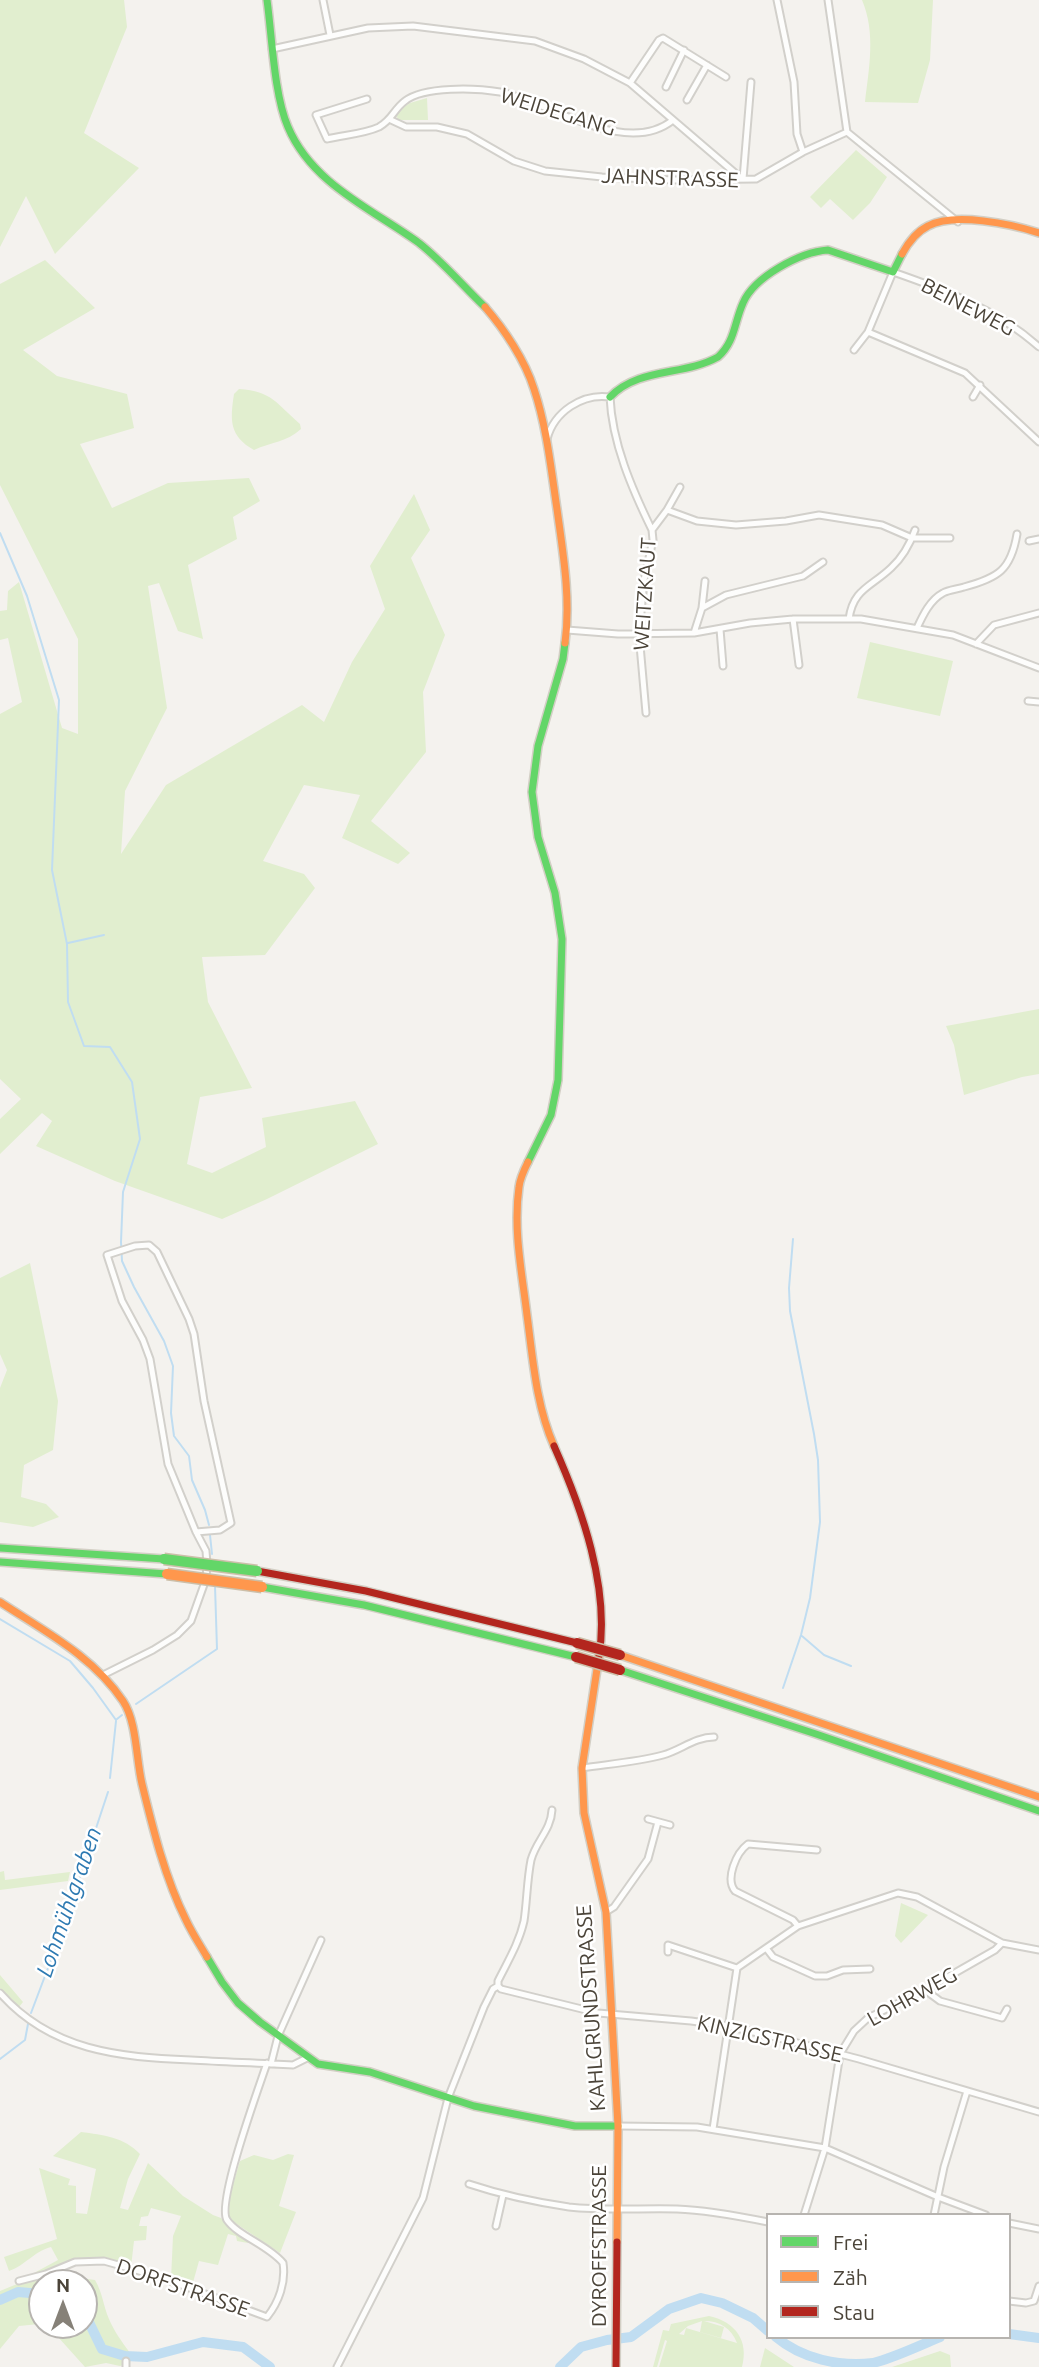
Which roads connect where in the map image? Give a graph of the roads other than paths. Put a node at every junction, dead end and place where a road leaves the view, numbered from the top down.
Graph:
1 (267, 0) edge
2 (323, 0) edge
3 (777, 0) edge
4 (828, 0) edge
5 (330, 36) junction
6 (272, 49) junction
7 (684, 50) junction
8 (707, 65) junction
9 (726, 77) dead end
10 (751, 82) dead end
11 (630, 83) junction
12 (666, 87) dead end
13 (368, 99) dead end
14 (687, 100) dead end
15 (391, 120) junction
16 (673, 120) junction
17 (847, 132) junction
18 (803, 152) junction
19 (746, 180) junction
20 (958, 222) junction
21 (1039, 233) edge
22 (894, 272) junction
23 (868, 332) junction
24 (1039, 347) edge
25 (854, 350) dead end
26 (979, 385) junction
27 (610, 397) junction
28 (973, 397) dead end
29 (547, 439) junction
30 (1039, 442) edge
31 (680, 486) dead end
32 (667, 510) junction
33 (652, 530) junction
34 (915, 530) dead end
35 (1017, 534) dead end
36 (912, 538) junction
37 (950, 538) dead end
38 (1039, 539) edge
39 (1029, 541) dead end
40 (823, 562) dead end
41 (705, 581) dead end
42 (702, 608) junction
43 (1039, 613) edge
44 (793, 619) junction
45 (849, 619) junction
46 (917, 628) junction
47 (720, 629) junction
48 (567, 630) junction
49 (694, 633) junction
50 (639, 634) junction
51 (976, 644) junction
52 (799, 665) dead end
53 (723, 666) dead end
54 (1039, 668) edge
55 (1028, 701) dead end
56 (1039, 702) edge
57 (646, 713) dead end
58 (196, 1532) junction
59 (1, 1548) edge
60 (1, 1562) edge
61 (0, 1602) edge
62 (103, 1675) junction
63 (714, 1737) dead end
64 (582, 1768) junction
65 (1039, 1797) edge
66 (552, 1810) dead end
67 (1039, 1811) edge
68 (648, 1819) dead end
69 (658, 1822) junction
70 (670, 1825) dead end
71 (817, 1850) dead end
72 (606, 1912) junction
73 (798, 1926) junction
74 (668, 1936) dead end
75 (321, 1940) dead end
76 (1002, 1943) junction
77 (766, 1948) junction
78 (1039, 1950) edge
79 (737, 1968) junction
80 (870, 1969) dead end
81 (498, 1986) junction
82 (925, 1990) junction
83 (0, 1993) edge
84 (1007, 2009) dead end
85 (612, 2014) junction
86 (727, 2026) junction
87 (278, 2036) junction
88 (840, 2054) junction
89 (306, 2058) junction
90 (269, 2064) junction
91 (967, 2091) junction
92 (448, 2098) junction
93 (1039, 2112) edge
94 (618, 2126) junction
95 (713, 2129) junction
96 (825, 2148) junction
97 (469, 2185) dead end
98 (503, 2195) junction
99 (938, 2197) junction
100 (619, 2210) junction
101 (805, 2213) edge
102 (934, 2213) edge
103 (981, 2213) edge
104 (766, 2222) edge
105 (1011, 2223) edge
106 (496, 2226) dead end
107 (1039, 2229) edge
108 (19, 2281) dead end
109 (1039, 2286) edge
110 (1011, 2301) edge
111 (337, 2367) edge
112 (616, 2367) edge

1 - 6 main road, KAHLGRUNDSTRASSE
2 - 5 street
3 - 18 street
4 - 17 street
5 - 6 street
5 - 11 street
6 - 29 main road, KAHLGRUNDSTRASSE
7 - 8 street
7 - 11 street
7 - 12 street
8 - 9 street
8 - 14 street
10 - 19 street
11 - 16 street
13 - 15 street, WEIDEGANG
15 - 16 street, WEIDEGANG
15 - 19 street, JAHNSTRASSE
16 - 19 street
17 - 18 street, JAHNSTRASSE
17 - 20 street
18 - 19 street, JAHNSTRASSE
20 - 21 main road
20 - 22 main road
22 - 23 street
22 - 24 street, BEINEWEG
22 - 27 main road
23 - 25 street
23 - 26 street
26 - 28 street
26 - 30 street
27 - 29 street
27 - 33 street, WEITZKAUT
29 - 48 main road, KAHLGRUNDSTRASSE
31 - 32 street
32 - 33 street
32 - 36 street
33 - 50 street, WEITZKAUT
34 - 36 street
35 - 46 street
36 - 37 street
36 - 45 street
38 - 39 street
40 - 42 street
41 - 42 street
42 - 49 street
43 - 51 street
44 - 45 street
44 - 47 street
44 - 52 street
45 - 46 street
46 - 51 street
47 - 49 street
47 - 53 street
48 - 50 street
48 - 64 main road, KAHLGRUNDSTRASSE
49 - 50 street
50 - 57 street, WEITZKAUT
51 - 54 street
55 - 56 street
58 - 58 street
58 - 62 street
59 - 65 main road, bridge
60 - 67 main road, bridge
61 - 62 main road
62 - 87 main road
63 - 64 street
64 - 72 main road, KAHLGRUNDSTRASSE
66 - 81 street
68 - 69 street
69 - 70 street
69 - 72 street
71 - 73 street
72 - 85 main road, KAHLGRUNDSTRASSE
73 - 76 street
73 - 77 street
74 - 79 street
75 - 87 street
76 - 78 street
76 - 82 street, LOHRWEG
77 - 79 street
77 - 80 street
79 - 86 street
81 - 85 street, KINZIGSTRASSE
81 - 92 street
82 - 84 street
82 - 88 street, LOHRWEG
83 - 90 street
85 - 86 street, KINZIGSTRASSE
85 - 94 main road, KAHLGRUNDSTRASSE
86 - 88 street, KINZIGSTRASSE
86 - 95 street
87 - 89 main road
87 - 90 street
88 - 91 street, KINZIGSTRASSE
88 - 96 street, LOHRWEG
89 - 90 street
89 - 92 main road
90 - 108 street, DORFSTRASSE
91 - 93 street, KINZIGSTRASSE
91 - 99 street
92 - 94 main road
92 - 111 street
94 - 95 street
94 - 100 main road, DYROFFSTRASSE
95 - 96 street
96 - 99 street
96 - 101 street, LOHRWEG
97 - 98 street
98 - 100 street
98 - 106 street
99 - 102 street
99 - 103 street
100 - 104 street
100 - 112 main road, DYROFFSTRASSE
105 - 107 street
109 - 110 street

